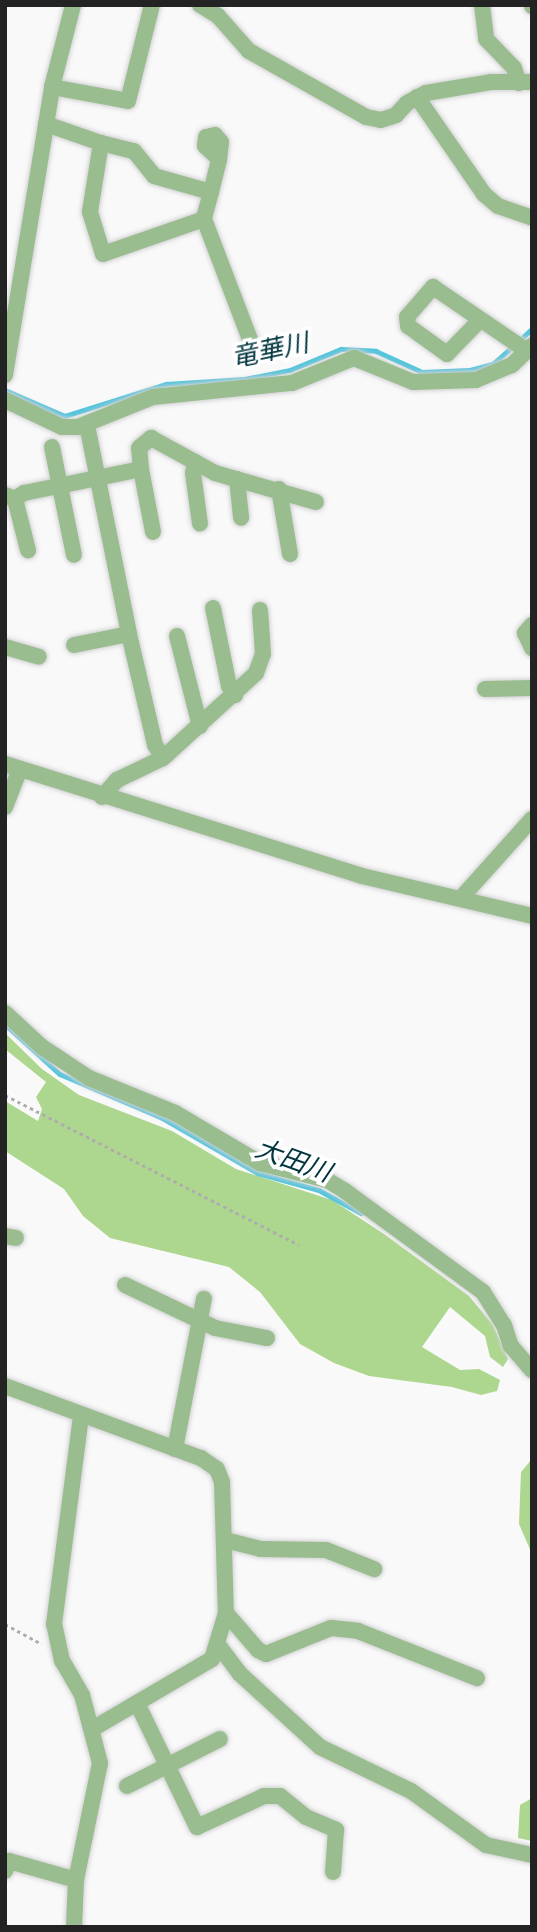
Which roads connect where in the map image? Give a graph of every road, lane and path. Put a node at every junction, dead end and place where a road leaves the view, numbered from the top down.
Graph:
1 (73, 5) edge
2 (152, 5) edge
3 (200, 5) edge
4 (482, 5) edge
5 (526, 83) edge
6 (52, 87) junction
7 (417, 97) junction
8 (46, 124) junction
9 (101, 143) junction
10 (219, 159) dead end
11 (211, 192) junction
12 (532, 218) edge
13 (204, 219) junction
14 (479, 321) junction
15 (252, 345) dead end
16 (529, 349) edge
17 (5, 375) edge
18 (5, 400) edge
19 (87, 425) junction
20 (52, 447) dead end
21 (195, 462) junction
22 (141, 469) junction
23 (99, 478) junction
24 (237, 479) junction
25 (60, 486) junction
26 (279, 489) junction
27 (10, 497) edge
28 (316, 502) dead end
29 (241, 518) dead end
30 (200, 524) dead end
31 (153, 532) dead end
32 (29, 550) dead end
33 (290, 554) dead end
34 (74, 555) dead end
35 (213, 608) dead end
36 (260, 610) dead end
37 (532, 625) edge
38 (129, 634) junction
39 (177, 636) dead end
40 (74, 645) dead end
41 (5, 647) edge
42 (532, 648) edge
43 (39, 657) dead end
44 (532, 688) edge
45 (485, 689) dead end
46 (235, 695) junction
47 (200, 726) junction
48 (163, 758) junction
49 (13, 767) edge
50 (102, 797) junction
51 (5, 807) edge
52 (532, 819) edge
53 (461, 898) junction
54 (532, 916) edge
55 (5, 1013) edge
56 (5, 1095) edge
57 (299, 1245) dead end
58 (125, 1284) dead end
59 (204, 1299) dead end
60 (200, 1321) junction
61 (267, 1338) dead end
62 (532, 1370) edge
63 (5, 1386) edge
64 (81, 1416) junction
65 (175, 1448) junction
66 (225, 1540) junction
67 (374, 1569) dead end
68 (226, 1613) junction
69 (5, 1625) edge
70 (57, 1645) junction
71 (219, 1646) junction
72 (477, 1678) dead end
73 (136, 1703) junction
74 (92, 1729) junction
75 (220, 1739) dead end
76 (169, 1765) junction
77 (127, 1786) dead end
78 (532, 1855) edge
79 (5, 1871) edge
80 (333, 1872) dead end
81 (76, 1881) junction
82 (74, 1927) edge

1 - 6 street
2 - 6 street
3 - 7 street
4 - 5 street
5 - 7 street
6 - 8 street
7 - 12 street
8 - 9 street
8 - 17 street
9 - 11 street
9 - 13 street
10 - 11 street
11 - 13 street
13 - 15 street
14 - 14 street
14 - 16 street
16 - 19 street
18 - 19 street
19 - 23 street
20 - 25 street
21 - 22 street
21 - 24 street
21 - 30 street
22 - 23 street
22 - 31 street
23 - 25 street
23 - 38 street
24 - 26 street
24 - 29 street
25 - 27 street
25 - 34 street
26 - 28 street
26 - 33 street
27 - 32 street
35 - 46 street
36 - 46 street
37 - 42 street
38 - 40 street
38 - 48 street
39 - 47 street
41 - 43 street
44 - 45 street
46 - 47 street
47 - 48 street
48 - 50 street
49 - 50 street
49 - 51 street
50 - 53 street
52 - 53 street
53 - 54 street
55 - 62 street
56 - 57 path
58 - 60 street
59 - 60 street
60 - 61 street
60 - 65 street
63 - 64 street
64 - 65 street
64 - 70 street
65 - 66 street
66 - 67 street
66 - 68 street
68 - 71 street
68 - 72 street
69 - 70 path
70 - 74 street
71 - 73 street
71 - 78 street
73 - 74 street
73 - 76 street
74 - 81 street
75 - 76 street
76 - 77 street
76 - 80 street
79 - 81 street
81 - 82 street

